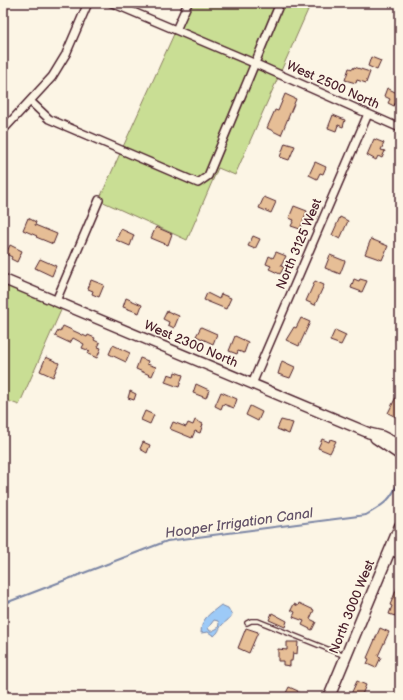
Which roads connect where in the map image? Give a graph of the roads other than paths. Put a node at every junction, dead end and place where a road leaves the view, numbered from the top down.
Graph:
1 (88, 3) edge
2 (112, 3) edge
3 (188, 3) edge
4 (280, 3) edge
5 (176, 30) junction
6 (256, 64) junction
7 (30, 102) junction
8 (368, 114) junction
9 (400, 128) edge
10 (3, 130) edge
11 (99, 200) dead end
12 (3, 278) edge
13 (56, 301) junction
14 (252, 384) junction
15 (369, 433) junction
16 (400, 445) edge
17 (400, 455) edge
18 (400, 526) edge
19 (390, 550) junction
20 (400, 555) edge
21 (247, 623) dead end
22 (346, 657) junction
23 (329, 697) edge

1 - 7 street
2 - 5 street, West 2500 North
3 - 5 street
4 - 6 street
5 - 6 street, West 2500 North
6 - 7 street
6 - 8 street, West 2500 North
7 - 10 street
8 - 9 street, West 2500 North
8 - 14 street, North 3125 West
11 - 13 street
12 - 13 street, West 2300 North
13 - 14 street, West 2300 North
14 - 15 street, West 2300 North
15 - 16 street, West 2300 North
15 - 17 street, West 2300 North
18 - 19 main road, North 3000 West
19 - 20 street
19 - 22 main road, North 3000 West
21 - 22 lane
22 - 23 main road, North 3000 West

